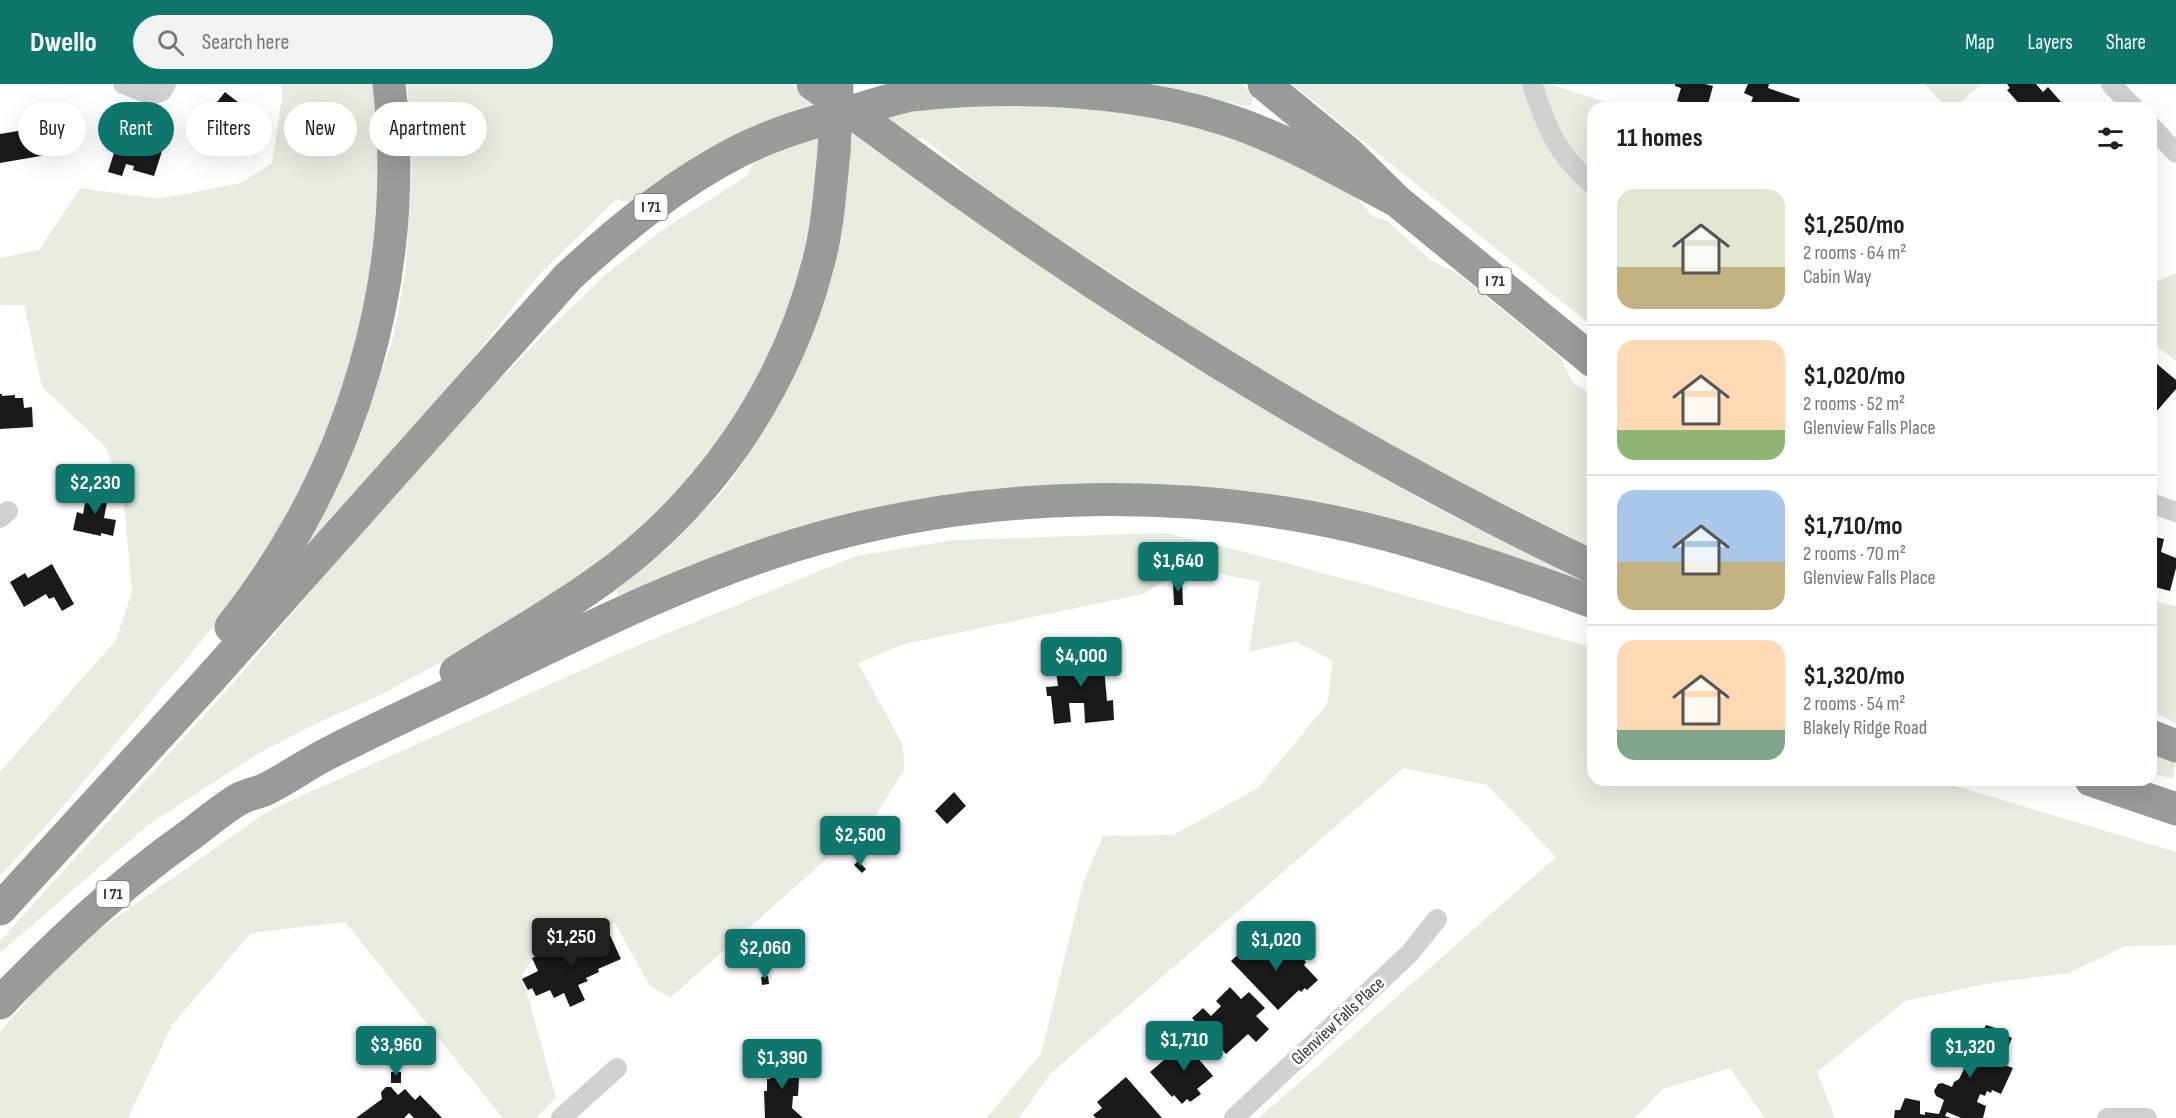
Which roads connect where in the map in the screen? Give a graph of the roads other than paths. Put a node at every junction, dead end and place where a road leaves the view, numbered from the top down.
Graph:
1 (123, 84) edge
2 (166, 84) edge
3 (389, 84) edge
4 (813, 84) edge
5 (837, 84) edge
6 (1264, 84) edge
7 (1532, 84) edge
8 (2111, 84) edge
9 (2128, 102) edge
10 (2157, 132) edge
11 (2176, 153) edge
12 (1587, 180) edge
13 (1396, 201) junction
14 (1587, 356) edge
15 (2157, 505) edge
16 (2176, 512) edge
17 (1587, 564) edge
18 (1587, 600) edge
19 (2157, 738) edge
20 (2176, 746) edge
21 (2109, 786) edge
22 (110, 787) junction
23 (239, 800) junction
24 (2176, 809) edge
25 (0, 909) edge
26 (1437, 919) dead end
27 (0, 1003) edge
28 (617, 1068) dead end
29 (561, 1118) edge
30 (1234, 1118) edge
31 (2107, 1118) edge
32 (2147, 1118) edge

1 - 2 street
3 - 22 highway
4 - 17 highway, bridge
5 - 23 highway, bridge
6 - 13 highway
7 - 12 street
8 - 9 street
10 - 11 street
13 - 14 highway, I 71
13 - 22 highway, I 71
15 - 16 street
18 - 23 highway, I 71
19 - 20 highway
21 - 24 highway
22 - 25 highway, I 71
23 - 27 highway, I 71
26 - 30 street, Glenview Falls Place
28 - 29 street
31 - 32 street

